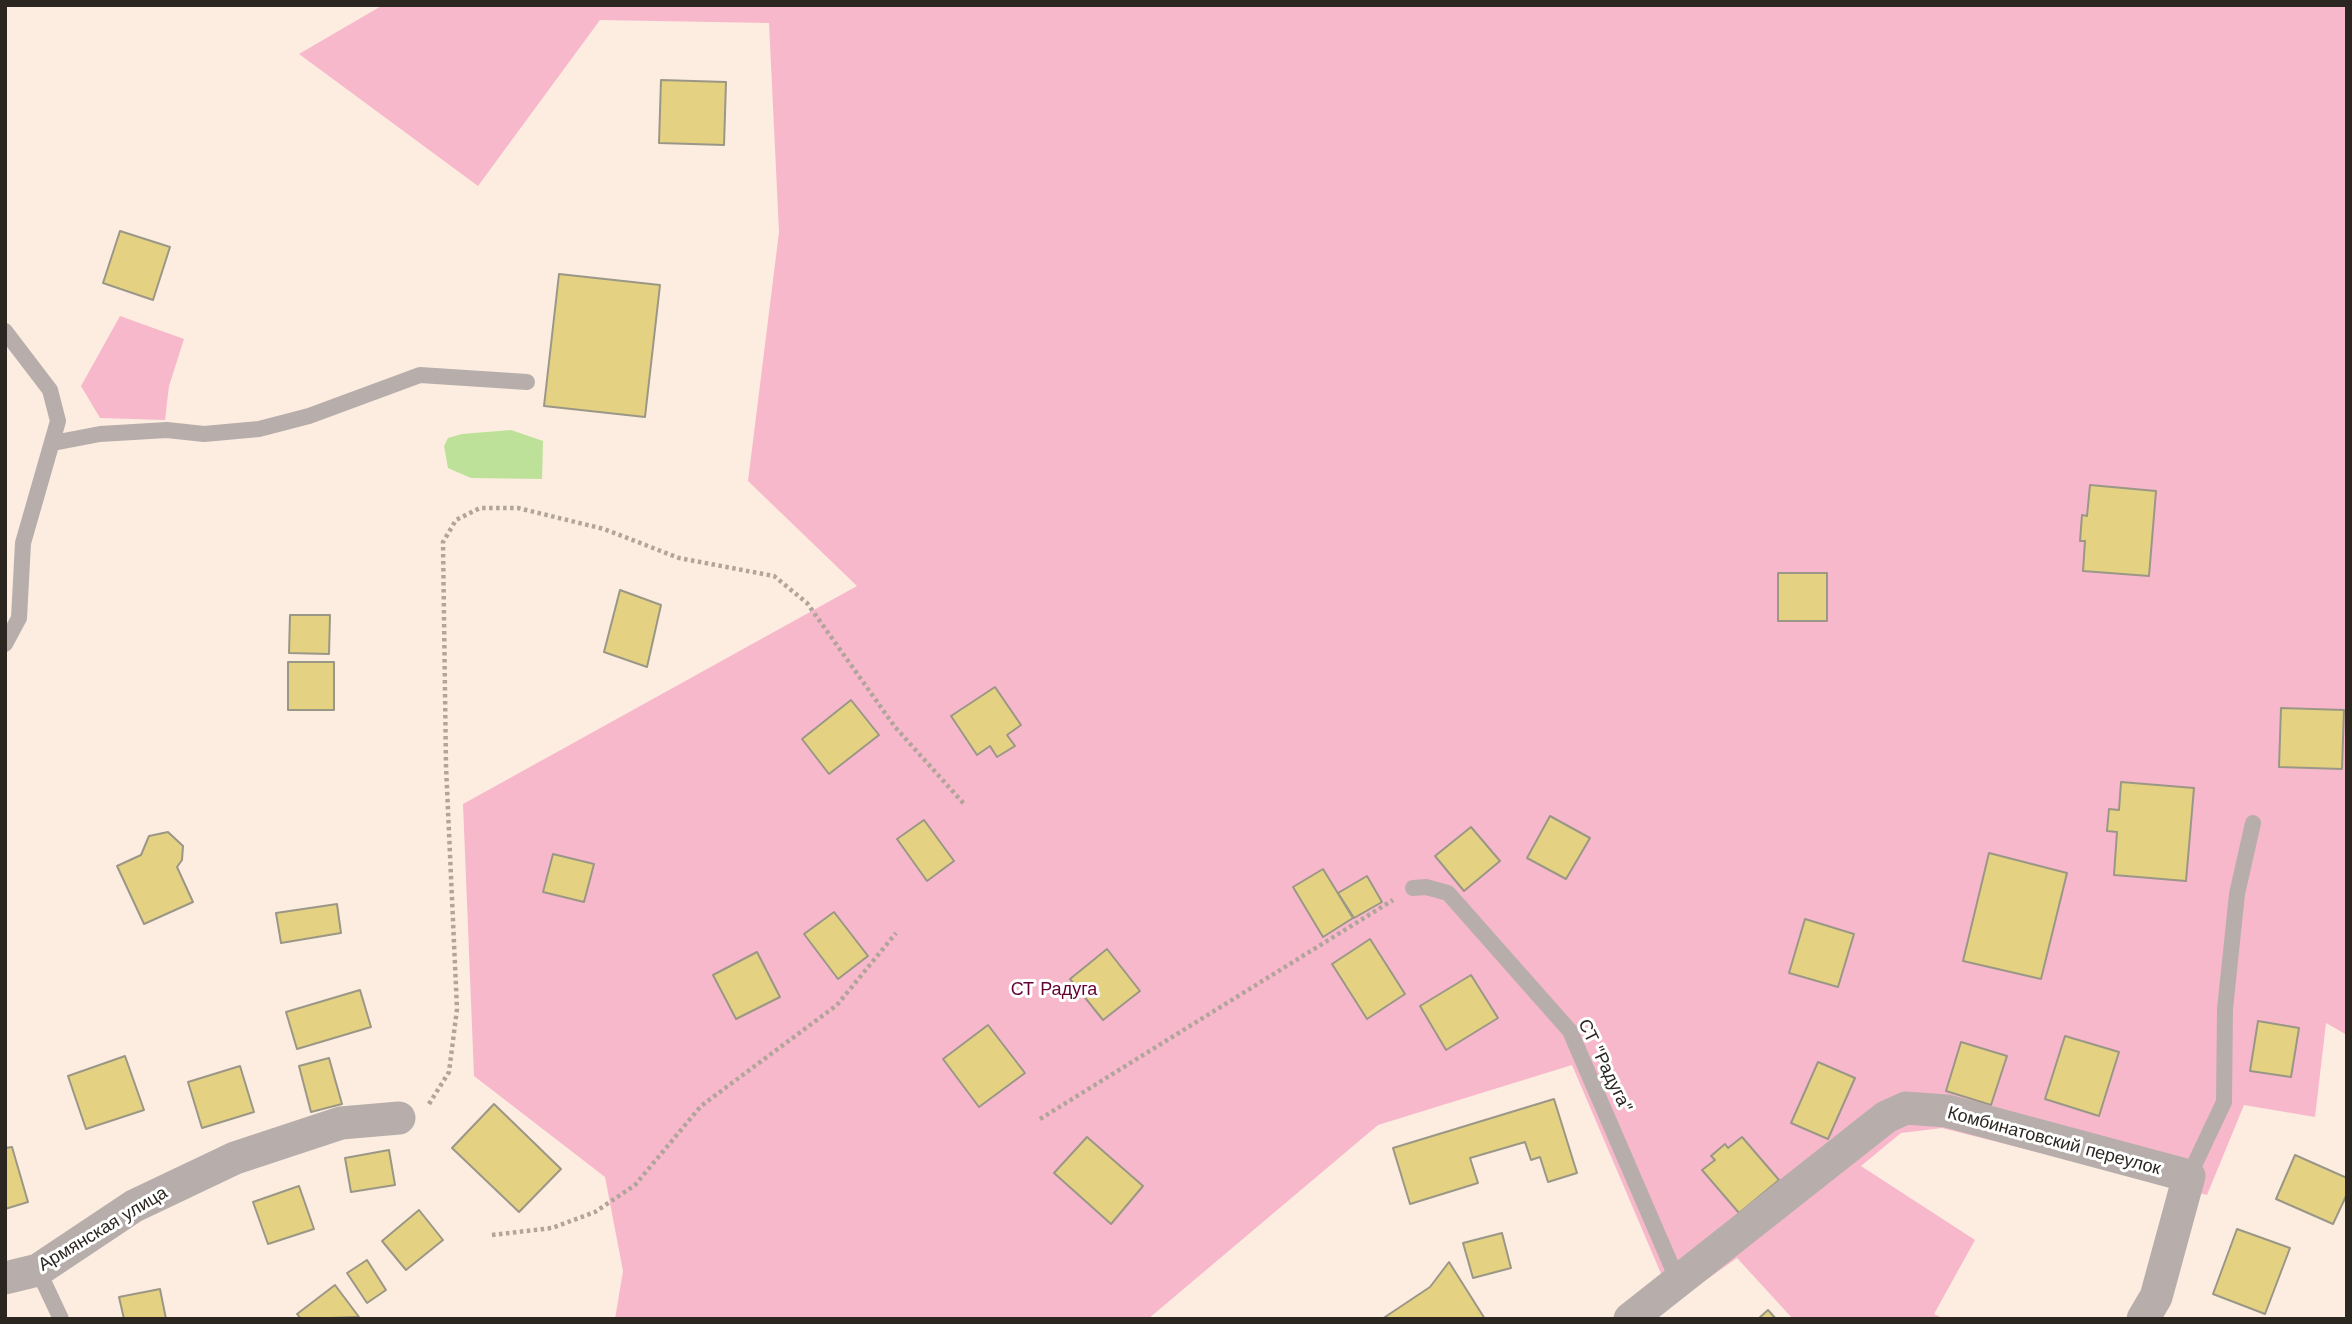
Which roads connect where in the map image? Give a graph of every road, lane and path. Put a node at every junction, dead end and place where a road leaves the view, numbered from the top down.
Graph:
1 (5, 331) edge
2 (527, 382) dead end
3 (53, 443) junction
4 (5, 644) edge
5 (965, 805) dead end
6 (2253, 823) dead end
7 (1413, 888) joint
8 (896, 933) dead end
9 (400, 1118) joint
10 (1040, 1119) dead end
11 (2189, 1176) junction
12 (492, 1235) dead end
13 (38, 1270) junction
14 (5, 1278) edge
15 (1678, 1281) junction
16 (61, 1319) edge
17 (1630, 1319) edge
18 (2143, 1319) edge

1 - 3 lane
2 - 3 lane
3 - 4 lane
5 - 9 path
6 - 11 lane
7 - 10 path
7 - 15 lane, СТ "Радуга"
8 - 12 path
9 - 13 street, Армянская улица
11 - 15 street, Комбинатовский переулок
11 - 18 street
13 - 14 street, Армянская улица
13 - 16 lane
15 - 17 street, Комбинатовский переулок

